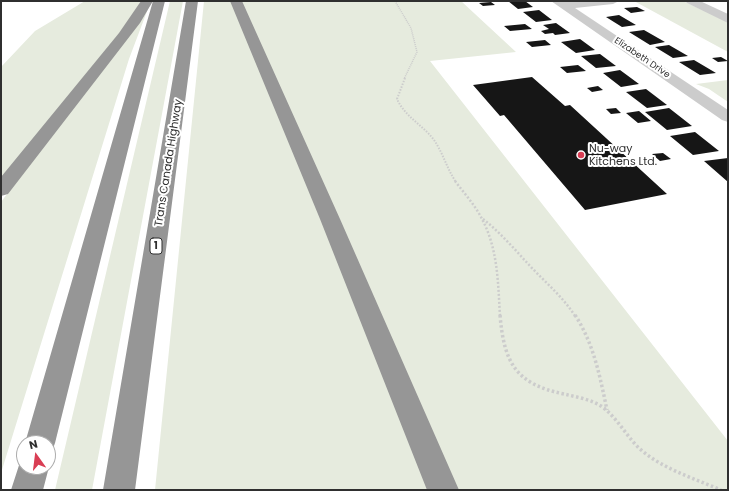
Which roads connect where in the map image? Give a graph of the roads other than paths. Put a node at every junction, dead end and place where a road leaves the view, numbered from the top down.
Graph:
1 (147, 1) edge
2 (158, 1) edge
3 (192, 1) edge
4 (236, 1) edge
5 (613, 1) edge
6 (691, 1) edge
7 (560, 4) edge
8 (728, 19) edge
9 (728, 116) edge
10 (1, 190) edge
11 (42, 435) edge
12 (32, 475) edge
13 (27, 490) edge
14 (119, 490) edge
15 (443, 490) edge

1 - 10 highway
2 - 11 highway
3 - 14 highway, Trans Canada Highway / 1
4 - 15 highway
5 - 7 street
6 - 8 street
7 - 9 street, Elizabeth Drive
12 - 13 highway

